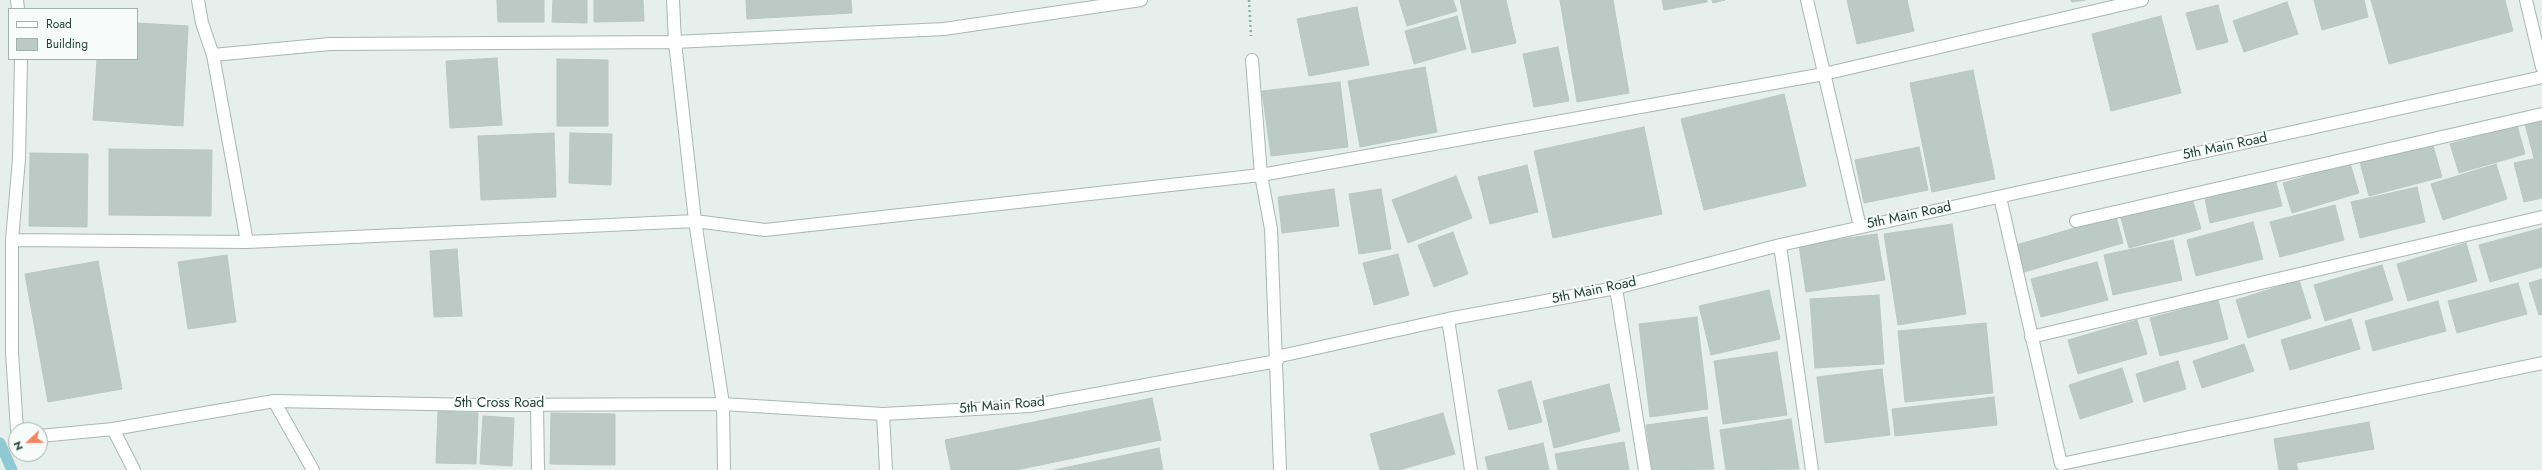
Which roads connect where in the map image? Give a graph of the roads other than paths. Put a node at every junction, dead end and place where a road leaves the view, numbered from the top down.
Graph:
1 (198, 0) edge
2 (673, 0) edge
3 (1141, 0) edge
4 (1807, 0) edge
5 (2142, 0) edge
6 (2526, 0) edge
7 (675, 42) junction
8 (213, 55) junction
9 (21, 60) edge
10 (1252, 60) road end
11 (2542, 67) edge
12 (1824, 74) junction
13 (2542, 77) edge
14 (2542, 114) edge
15 (1261, 175) junction
16 (2000, 196) junction
17 (2542, 218) edge
18 (695, 221) junction
19 (2076, 221) dead end
20 (1860, 227) junction
21 (12, 240) junction
22 (247, 242) junction
23 (1780, 245) junction
24 (1616, 288) junction
25 (1448, 318) junction
26 (2031, 338) junction
27 (6, 353) edge
28 (1277, 359) junction
29 (2542, 363) edge
30 (274, 401) junction
31 (537, 404) junction
32 (723, 404) junction
33 (883, 414) junction
34 (16, 422) edge
35 (112, 429) junction
36 (48, 435) edge
37 (134, 470) edge
38 (313, 470) edge
39 (538, 470) edge
40 (724, 470) edge
41 (886, 470) edge
42 (1280, 470) edge
43 (1471, 470) edge
44 (1644, 470) edge
45 (1812, 470) edge

1 - 8 street
2 - 7 street
3 - 7 street
4 - 12 street
5 - 12 street
6 - 11 street
7 - 8 street
7 - 18 street
8 - 22 street
9 - 21 street
10 - 15 street
12 - 15 street
12 - 20 street
13 - 16 street, 5th Main Road
14 - 19 street
15 - 18 street
15 - 28 street
16 - 20 street, 5th Main Road
16 - 26 street
17 - 26 street
18 - 22 street
18 - 32 street
20 - 23 street, 5th Main Road
21 - 22 street
21 - 27 street
23 - 24 street, 5th Main Road
23 - 45 street
24 - 25 street, 5th Main Road
24 - 44 street
25 - 28 street, 5th Main Road
25 - 43 street
26 - 29 street
27 - 34 street
28 - 33 street, 5th Main Road
28 - 42 street
30 - 31 street, 5th Cross Road
30 - 35 street, 5th Cross Road
30 - 38 street
31 - 32 street, 5th Cross Road
31 - 39 street
32 - 33 street, 5th Main Road
32 - 40 street
33 - 41 street
35 - 36 street, 5th Cross Road
35 - 37 street

